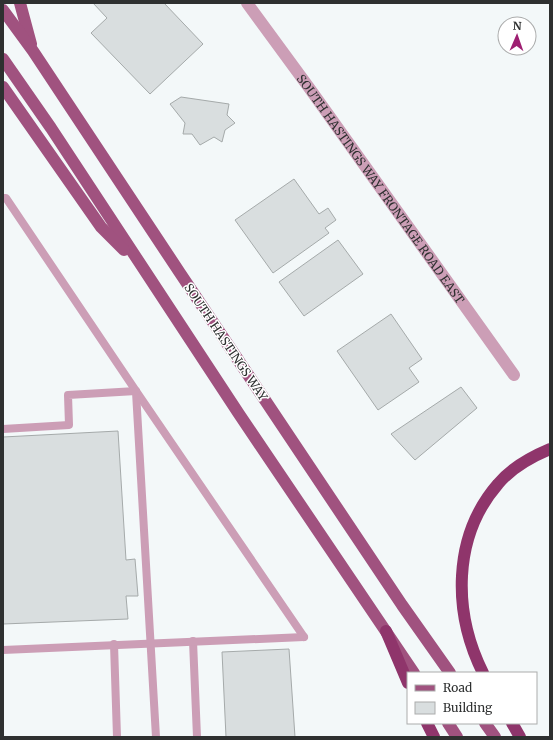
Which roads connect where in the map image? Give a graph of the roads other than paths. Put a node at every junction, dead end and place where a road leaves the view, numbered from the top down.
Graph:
1 (20, 3) edge
2 (247, 3) edge
3 (3, 10) edge
4 (34, 51) junction
5 (3, 59) edge
6 (3, 88) edge
7 (3, 198) edge
8 (143, 268) junction
9 (514, 375) dead end
10 (136, 391) junction
11 (3, 430) edge
12 (550, 449) edge
13 (386, 631) junction
14 (193, 641) junction
15 (151, 643) junction
16 (114, 644) junction
17 (3, 650) edge
18 (413, 672) edge
19 (449, 672) edge
20 (483, 672) edge
21 (407, 682) edge
22 (428, 724) edge
23 (449, 724) edge
24 (486, 724) edge
25 (513, 724) edge
26 (117, 737) edge
27 (156, 737) edge
28 (197, 737) edge
29 (434, 737) edge
30 (457, 737) edge
31 (495, 737) edge
32 (520, 737) edge

1 - 4 main road
2 - 9 street, SOUTH HASTINGS WAY FRONTAGE ROAD EAST
3 - 4 main road, SOUTH HASTINGS WAY
4 - 19 main road, SOUTH HASTINGS WAY
5 - 8 main road
6 - 8 main road
7 - 10 lane
8 - 13 main road
10 - 11 lane
10 - 14 lane
10 - 15 lane
12 - 20 highway
13 - 18 main road
13 - 21 highway
14 - 15 lane
14 - 28 lane
15 - 16 lane
15 - 27 lane
16 - 17 lane
16 - 26 lane
22 - 29 highway
23 - 30 main road
24 - 31 main road
25 - 32 highway

